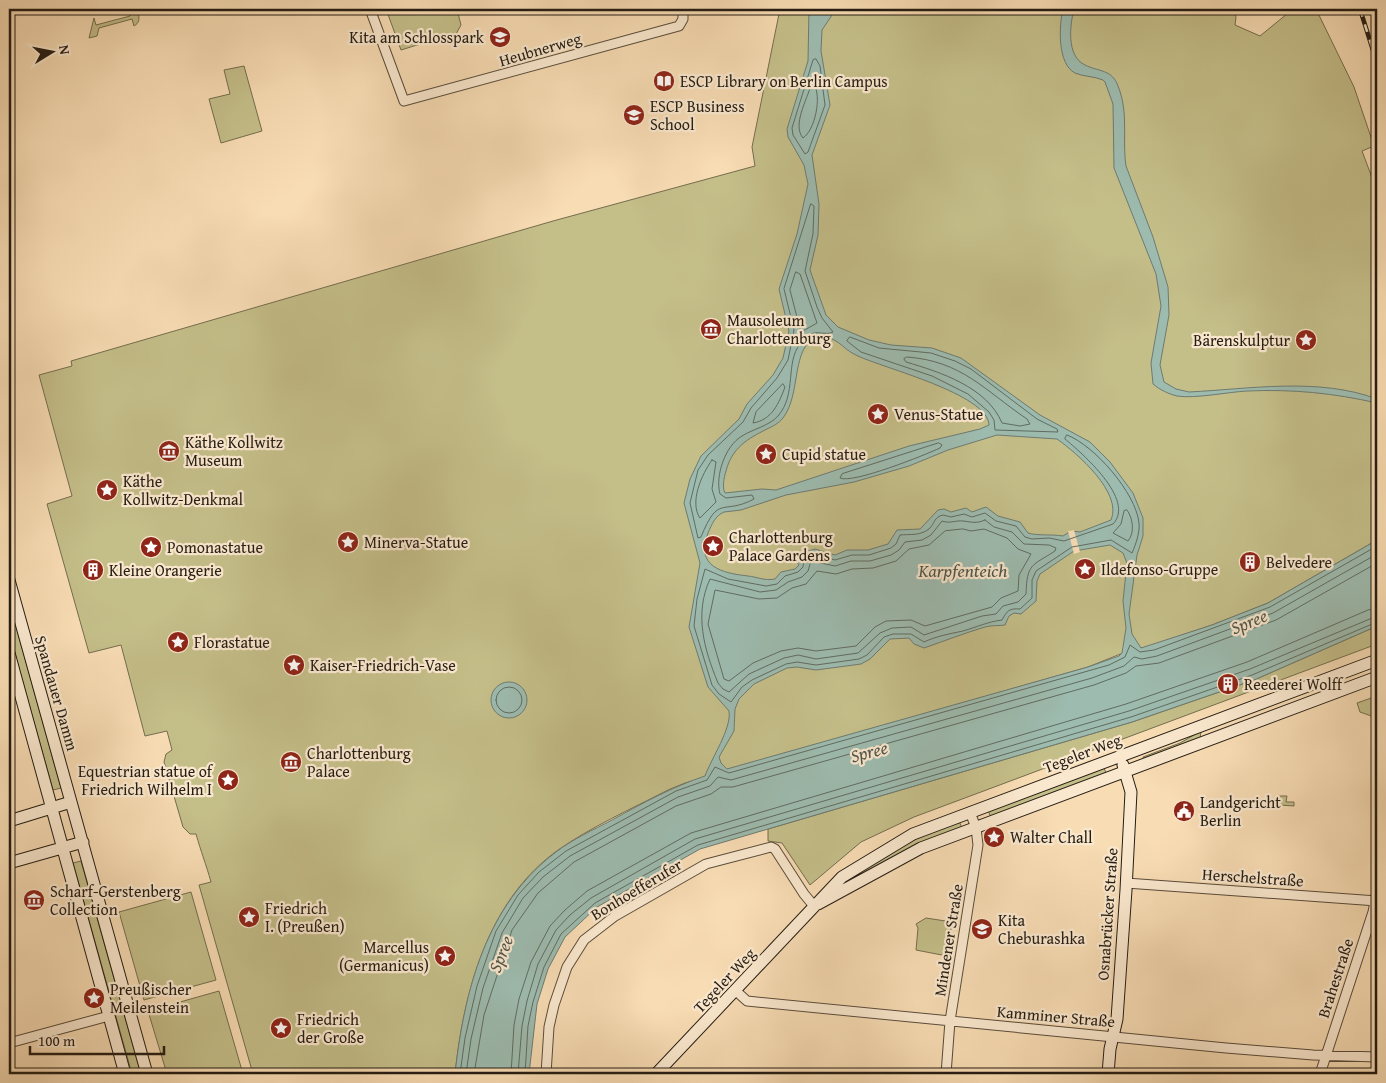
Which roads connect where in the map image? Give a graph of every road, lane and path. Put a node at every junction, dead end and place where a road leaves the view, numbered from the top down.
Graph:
1 (370, 9) edge
2 (683, 9) edge
3 (9, 580) edge
4 (9, 653) edge
5 (1377, 660) edge
6 (1377, 677) edge
7 (1120, 756) junction
8 (1126, 772) junction
9 (71, 802) junction
10 (51, 808) junction
11 (970, 812) junction
12 (9, 821) edge
13 (976, 828) junction
14 (83, 842) junction
15 (63, 848) junction
16 (9, 863) edge
17 (1126, 883) junction
18 (1377, 891) edge
19 (1376, 901) edge
20 (814, 906) junction
21 (736, 991) junction
22 (109, 1016) junction
23 (950, 1021) junction
24 (1114, 1036) junction
25 (9, 1043) edge
26 (1326, 1056) junction
27 (1377, 1058) edge
28 (125, 1074) edge
29 (148, 1074) edge
30 (546, 1074) edge
31 (656, 1074) edge
32 (946, 1074) edge
33 (1108, 1074) edge
34 (1320, 1074) edge

1 - 2 street, Heubnerweg
3 - 9 main road, Spandauer Damm
4 - 10 main road
5 - 7 main road, Tegeler Weg
6 - 8 main road, Tegeler Weg
7 - 8 main road, Osnabrücker Straße
7 - 11 main road, Tegeler Weg
8 - 13 main road, Tegeler Weg
8 - 17 main road, Osnabrücker Straße
9 - 10 main road
9 - 14 main road, Spandauer Damm
10 - 12 main road
10 - 15 main road
11 - 13 street, Mindener Straße
11 - 20 main road, Tegeler Weg
13 - 20 main road, Tegeler Weg
13 - 23 street, Mindener Straße
14 - 15 main road
14 - 29 main road, Spandauer Damm
15 - 16 main road
15 - 22 main road
17 - 19 street, Herschelstraße
17 - 24 main road, Osnabrücker Straße
18 - 19 street, Brahestraße
19 - 26 street, Brahestraße
20 - 21 main road, Tegeler Weg
20 - 30 street, Bonhoefferufer
21 - 23 street, Kamminer Straße
21 - 31 main road, Tegeler Weg
22 - 25 street
22 - 28 main road
23 - 24 street, Kamminer Straße
23 - 32 street, Mindener Straße
24 - 26 street, Kamminer Straße
24 - 33 main road, Osnabrücker Straße
26 - 27 street, Kamminer Straße
26 - 34 street, Brahestraße

